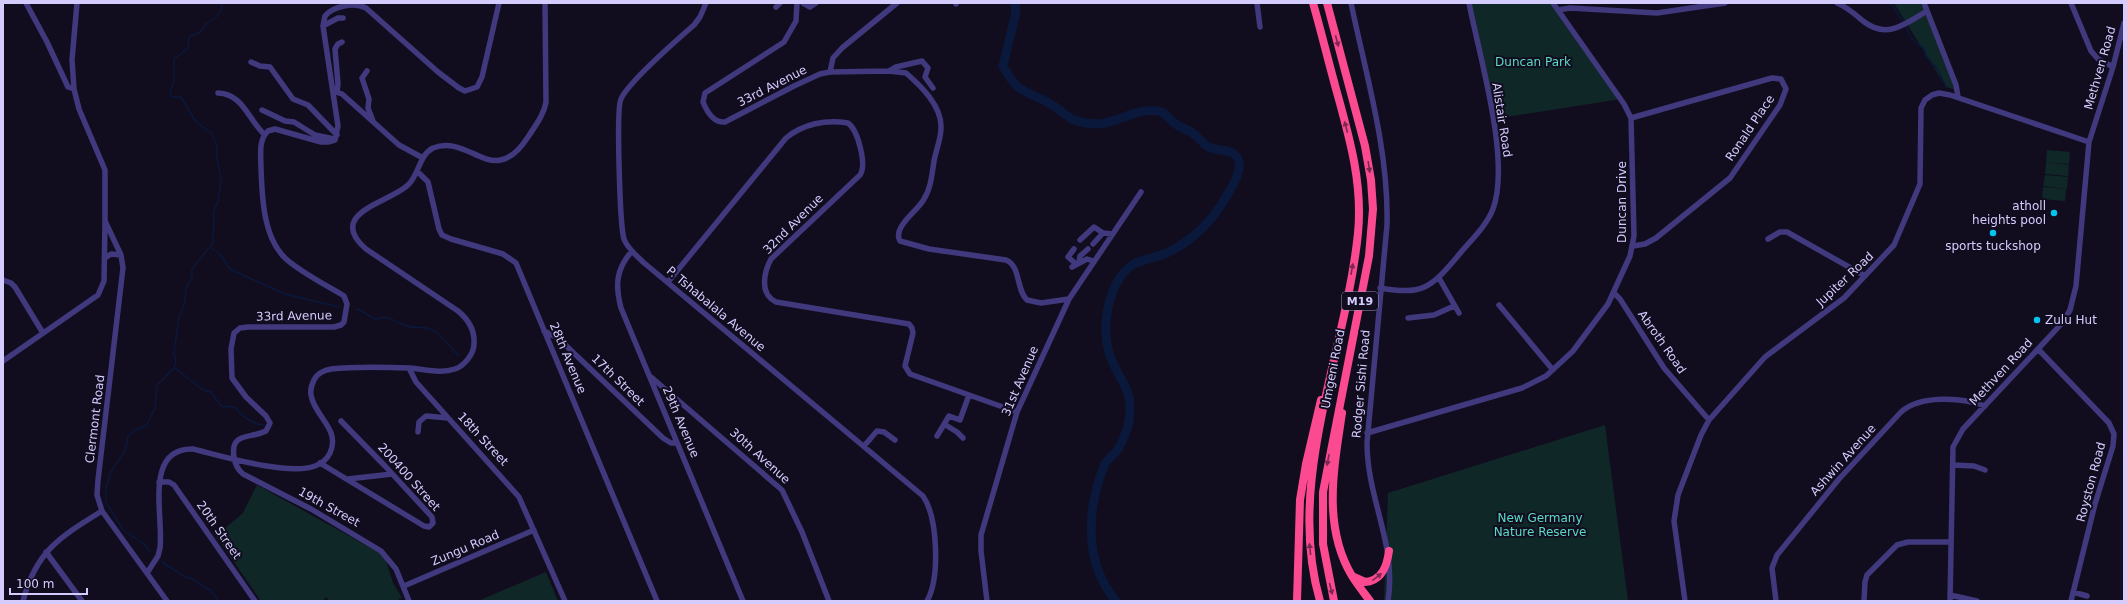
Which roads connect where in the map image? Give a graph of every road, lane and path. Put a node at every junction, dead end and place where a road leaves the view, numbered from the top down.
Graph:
1 (26, 3) edge
2 (76, 3) edge
3 (500, 3) edge
4 (545, 3) edge
5 (706, 3) edge
6 (797, 3) edge
7 (803, 3) edge
8 (816, 3) edge
9 (897, 3) edge
10 (1257, 3) edge
11 (1313, 3) edge
12 (1327, 3) edge
13 (1350, 3) edge
14 (1470, 3) edge
15 (1553, 3) edge
16 (1725, 3) edge
17 (1837, 3) edge
18 (1924, 3) edge
19 (2071, 3) edge
20 (1558, 10) junction
21 (1927, 11) junction
22 (343, 18) dead end
23 (2124, 23) edge
24 (323, 26) junction
25 (1260, 26) dead end
26 (342, 42) dead end
27 (251, 62) dead end
28 (2113, 67) junction
29 (367, 71) dead end
30 (889, 71) junction
31 (830, 72) junction
32 (933, 88) dead end
33 (74, 89) junction
34 (335, 91) junction
35 (218, 93) dead end
36 (1958, 97) junction
37 (262, 110) dead end
38 (1631, 118) junction
39 (373, 123) junction
40 (264, 134) junction
41 (336, 137) junction
42 (2089, 142) junction
43 (423, 158) junction
44 (417, 171) junction
45 (1141, 192) dead end
46 (105, 221) junction
47 (1103, 233) junction
48 (1113, 234) junction
49 (1768, 239) dead end
50 (1080, 240) dead end
51 (1093, 244) dead end
52 (1633, 246) junction
53 (1074, 249) dead end
54 (1088, 249) dead end
55 (632, 251) junction
56 (121, 255) junction
57 (105, 258) junction
58 (1093, 261) junction
59 (1076, 264) junction
60 (1865, 276) junction
61 (1438, 278) junction
62 (3, 280) edge
63 (668, 282) junction
64 (1380, 288) junction
65 (1614, 293) junction
66 (1069, 298) junction
67 (1499, 305) dead end
68 (1454, 306) junction
69 (1458, 313) dead end
70 (1408, 318) dead end
71 (1356, 319) junction
72 (544, 331) junction
73 (43, 333) junction
74 (2038, 349) junction
75 (3, 361) edge
76 (1333, 362) junction
77 (410, 368) junction
78 (1553, 370) junction
79 (650, 376) junction
80 (969, 395) junction
81 (1985, 406) junction
82 (1017, 412) junction
83 (448, 418) junction
84 (1709, 420) junction
85 (340, 422) dead end
86 (944, 424) junction
87 (418, 432) dead end
88 (1367, 433) junction
89 (937, 436) dead end
90 (963, 438) dead end
91 (895, 440) dead end
92 (677, 443) junction
93 (864, 446) junction
94 (234, 458) junction
95 (320, 463) junction
96 (1952, 465) junction
97 (1985, 470) dead end
98 (392, 474) junction
99 (347, 479) junction
100 (159, 482) junction
101 (102, 511) junction
102 (534, 530) junction
103 (1951, 542) junction
104 (1389, 551) junction
105 (46, 552) junction
106 (147, 573) junction
107 (1352, 575) junction
108 (404, 586) junction
109 (2073, 592) junction
110 (2087, 596) dead end
111 (1950, 598) edge
112 (1970, 598) junction
113 (23, 601) edge
114 (82, 601) edge
115 (167, 601) edge
116 (255, 601) edge
117 (408, 601) edge
118 (565, 601) edge
119 (657, 601) edge
120 (743, 601) edge
121 (829, 601) edge
122 (927, 601) edge
123 (987, 601) edge
124 (1297, 601) edge
125 (1320, 601) edge
126 (1334, 601) edge
127 (1370, 601) edge
128 (1388, 601) edge
129 (1685, 601) edge
130 (1776, 601) edge
131 (1864, 601) edge
132 (1961, 601) edge
133 (1977, 601) edge
134 (2071, 601) edge

1 - 33 street
2 - 33 street, Clermont Road
3 - 24 street
4 - 43 street
5 - 55 street, P. Tshabalala Avenue
6 - 31 street, 33rd Avenue
7 - 8 street
9 - 31 street
10 - 25 street
76 -> 11 highway, Umgeni Road / M19
12 -> 71 highway, Umgeni Road / M19
13 - 64 street, Rodger Sishi Road
14 - 61 street, Alistair Road
15 - 20 street, Duncan Drive
16 - 20 street
17 - 21 street
18 - 21 street
19 - 28 street
20 - 38 street, Duncan Drive
21 - 36 street
22 - 24 street
23 - 28 street, Methven Road
24 - 34 street
26 - 34 street
27 - 41 street
28 - 42 street, Methven Road
29 - 39 street
30 - 31 street, 33rd Avenue
30 - 32 street
30 - 66 street, 33rd Avenue
33 - 46 street, Clermont Road
34 - 39 street
34 - 41 street
35 - 40 street
36 - 42 street, Jupiter Road
36 - 60 street, Jupiter Road
37 - 41 street
38 - 52 street, Duncan Drive
38 - 52 street, Ronald Place
39 - 43 street
40 - 41 street
40 - 94 street, 33rd Avenue
42 - 74 street, Methven Road
43 - 44 street
44 - 72 street, 28th Avenue
44 - 77 street
45 - 48 street, 31st Avenue
46 - 56 street, Clermont Road
46 - 57 street, Clermont Road
47 - 48 street
47 - 50 street
47 - 51 street
48 - 58 street, 31st Avenue
49 - 60 street
52 - 65 street, Duncan Drive
53 - 59 street
54 - 59 street
55 - 63 street, P. Tshabalala Avenue
55 - 79 street, 29th Avenue
56 - 57 street
56 - 101 street, Clermont Road
57 - 73 street, Clermont Road
58 - 59 street
58 - 66 street, 31st Avenue
60 - 84 street, Jupiter Road
61 - 64 street, Alistair Road
61 - 68 street
62 - 73 street
63 - 80 street, 32nd Avenue
63 - 93 street, P. Tshabalala Avenue
64 - 88 street, Rodger Sishi Road
65 - 78 street, Duncan Drive
65 - 84 street, Abroth Road
66 - 82 street, 31st Avenue
67 - 78 street
68 - 69 street
68 - 70 street
71 - 107 highway
71 -> 126 highway, Umgeni Road / M19
72 - 92 street, 17th Street
72 - 119 street, 28th Avenue
73 - 75 street, Clermont Road
74 - 81 street, Methven Road
74 - 109 street, Royston Road
76 - 124 highway
125 -> 76 highway, Umgeni Road / M19
77 - 83 street, 18th Street
77 - 95 street
78 - 88 street, Duncan Drive
79 - 92 street, 29th Avenue
79 - 121 street, 30th Avenue
80 - 82 street, 32nd Avenue
80 - 86 street
81 - 96 street, Methven Road
81 - 130 street, Ashwin Avenue
82 - 123 street, 31st Avenue
83 - 87 street
83 - 102 street, 18th Street
84 - 129 street, Jupiter Road
85 - 98 street, 200400 Street
86 - 89 street
86 - 90 street
88 - 104 street, Rodger Sishi Road
91 - 93 street
92 - 120 street, 29th Avenue
93 - 122 street, P. Tshabalala Avenue
94 - 95 street
94 - 100 street
94 - 108 street, 19th Street
95 - 99 street, 200400 Street
96 - 97 street
96 - 103 street, Methven Road
98 - 99 street
98 - 99 street, 200400 Street
100 - 106 street
100 - 116 street, 20th Street
101 - 105 street
101 - 106 street, Clermont Road
102 - 108 street, Zungu Road
102 - 118 street, 18th Street
103 - 111 street, Methven Road
103 - 131 street
107 -> 104 highway
104 - 128 street, Rodger Sishi Road
105 - 113 street
105 - 114 street
106 - 115 street, Clermont Road
107 - 127 highway
108 - 117 street, 19th Street
109 - 110 street
109 - 134 street, Royston Road
111 - 112 street
112 - 132 street
112 - 133 street

